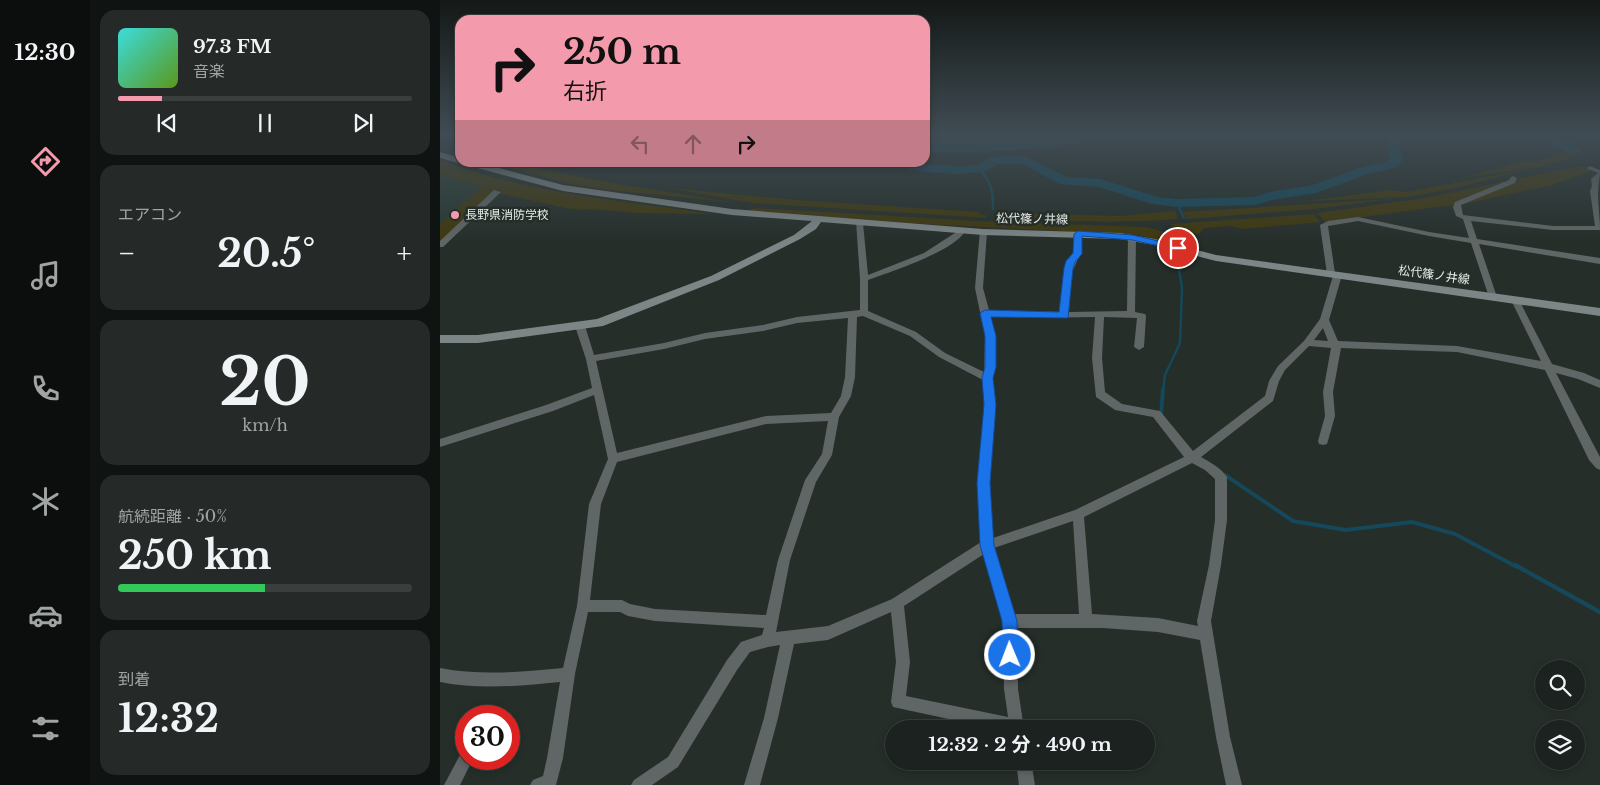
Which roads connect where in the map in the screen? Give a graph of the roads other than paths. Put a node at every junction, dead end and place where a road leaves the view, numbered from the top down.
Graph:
1 (494, 171) edge
2 (1600, 173) edge
3 (1513, 178) dead end
4 (497, 192) dead end
5 (1466, 218) junction
6 (818, 220) junction
7 (859, 223) junction
8 (961, 231) junction
9 (983, 232) junction
10 (1078, 234) junction
11 (1132, 237) junction
12 (1473, 242) junction
13 (440, 245) edge
14 (1600, 261) edge
15 (1334, 274) junction
16 (864, 279) junction
17 (1493, 297) junction
18 (1515, 300) junction
19 (1600, 312) edge
20 (985, 313) junction
21 (858, 314) junction
22 (1100, 314) junction
23 (1131, 314) junction
24 (1064, 316) junction
25 (1324, 320) junction
26 (580, 326) junction
27 (440, 339) edge
28 (1307, 343) junction
29 (1336, 344) junction
30 (1139, 347) dead end
31 (591, 359) junction
32 (1547, 368) junction
33 (988, 378) junction
34 (1600, 384) edge
35 (597, 390) junction
36 (834, 418) junction
37 (1323, 441) dead end
38 (440, 443) edge
39 (1192, 458) junction
40 (614, 459) junction
41 (1600, 465) edge
42 (1078, 514) junction
43 (987, 545) junction
44 (897, 603) junction
45 (583, 606) junction
46 (1010, 621) junction
47 (1086, 621) junction
48 (772, 622) junction
49 (1206, 634) junction
50 (788, 639) junction
51 (768, 640) junction
52 (440, 674) edge
53 (568, 674) junction
54 (984, 720) edge
55 (1016, 720) edge
56 (460, 770) edge
57 (1024, 770) edge
58 (545, 784) edge
59 (452, 785) edge
60 (639, 785) edge
61 (752, 785) edge
62 (1026, 785) edge
63 (1234, 785) edge

1 - 6 main road, 松代篠ノ井線
2 - 5 street
3 - 5 street
4 - 13 street
5 - 12 street
6 - 7 main road, 松代篠ノ井線
6 - 26 main road
7 - 8 main road, 松代篠ノ井線
7 - 16 street
8 - 9 main road, 松代篠ノ井線
8 - 16 street
9 - 10 main road, 松代篠ノ井線
9 - 20 street
10 - 11 main road, 松代篠ノ井線
10 - 24 street
11 - 15 main road, 松代篠ノ井線
11 - 23 street
12 - 14 street
12 - 15 street
12 - 17 street
15 - 17 main road, 松代篠ノ井線
15 - 25 street
16 - 21 street
17 - 18 main road, 松代篠ノ井線
18 - 19 main road, 松代篠ノ井線
18 - 32 street
20 - 24 street
20 - 33 street
21 - 31 street
21 - 33 street
21 - 36 street
22 - 23 street
22 - 24 street
22 - 39 street
23 - 30 street
25 - 28 street
25 - 29 street
26 - 27 main road
26 - 31 street
28 - 29 street
28 - 39 street
29 - 32 street
29 - 37 street
31 - 35 street
32 - 34 street
32 - 41 street
33 - 43 street
35 - 38 street
35 - 40 street
36 - 40 street
36 - 48 street
39 - 42 street
39 - 49 street
40 - 45 street
42 - 43 street
42 - 47 street
43 - 44 street
43 - 46 street
44 - 50 street
44 - 54 street
45 - 48 street
45 - 53 street
46 - 47 street
46 - 55 street
47 - 49 street
48 - 51 street
49 - 63 street
50 - 51 street
50 - 61 street
51 - 60 street
52 - 53 street
53 - 58 street
56 - 59 street
57 - 62 street

